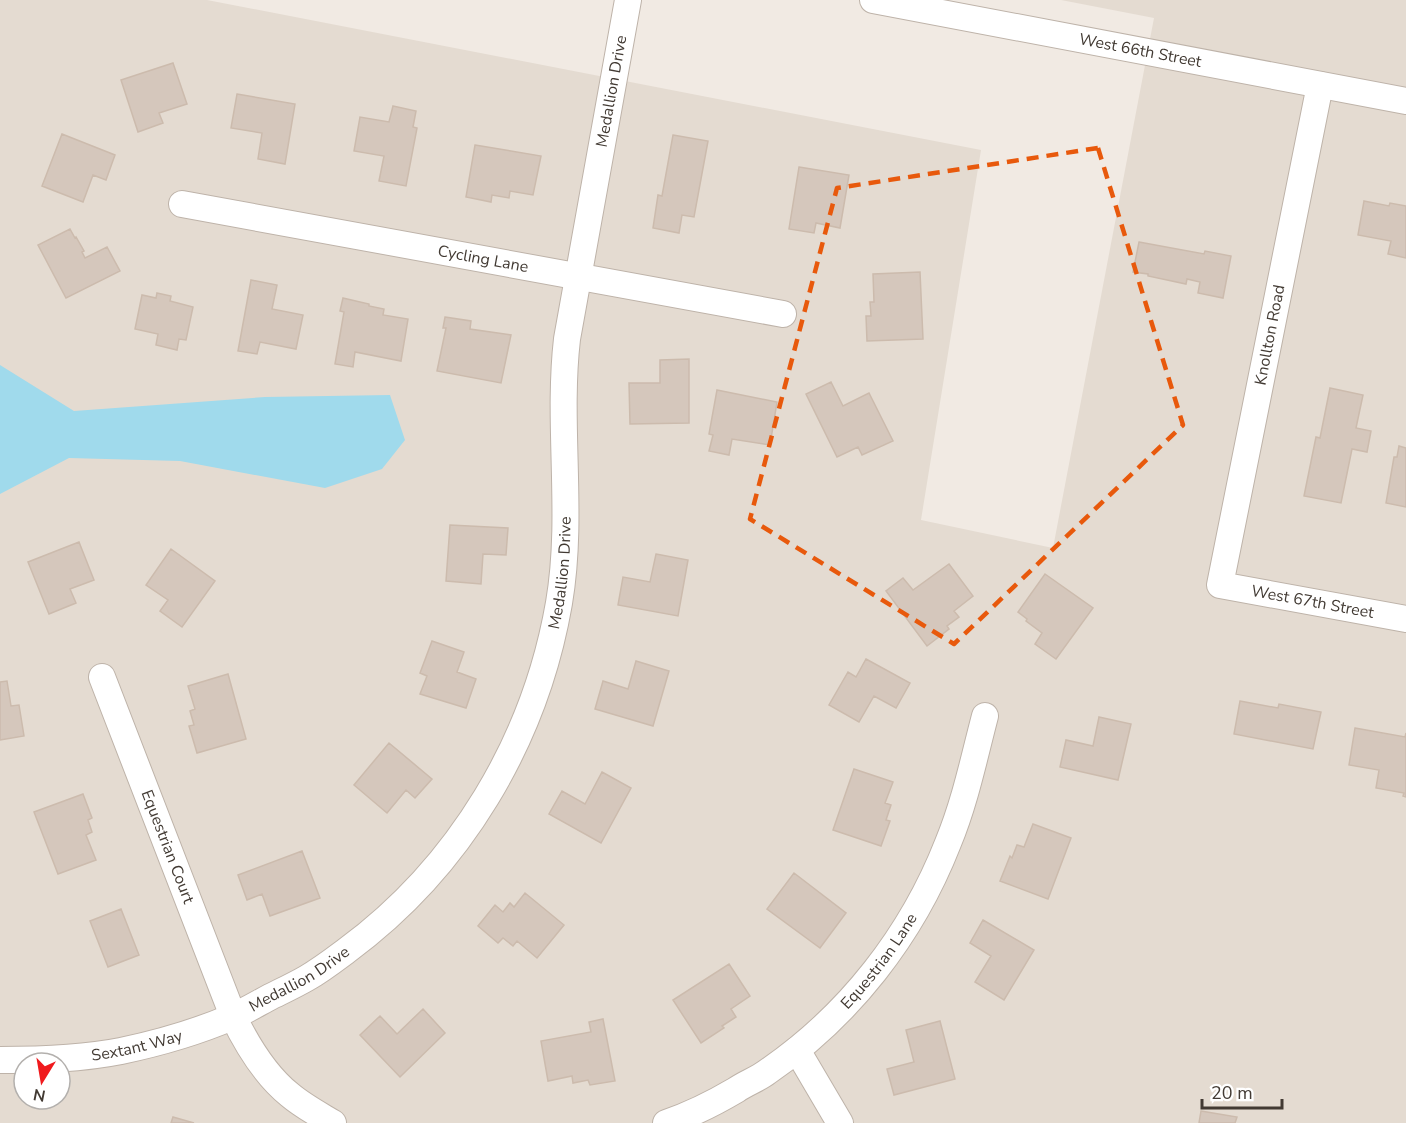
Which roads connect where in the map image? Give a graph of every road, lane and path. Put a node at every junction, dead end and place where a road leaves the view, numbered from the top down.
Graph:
1 (628, 0) edge
2 (873, 0) edge
3 (1320, 85) junction
4 (1406, 101) edge
5 (182, 204) dead end
6 (578, 276) junction
7 (783, 314) dead end
8 (1220, 585) joint
9 (1406, 619) edge
10 (102, 677) dead end
11 (985, 716) dead end
12 (233, 1016) junction
13 (797, 1050) junction
14 (0, 1060) edge
15 (333, 1123) edge
16 (666, 1123) edge
17 (840, 1123) edge

1 - 6 street, Medallion Drive
2 - 3 street, West 66th Street
3 - 4 street, West 66th Street
3 - 8 street, Knollton Road
5 - 6 street, Cycling Lane
6 - 7 street, Cycling Lane
6 - 12 street, Medallion Drive
8 - 9 street, West 67th Street
10 - 12 street, Equestrian Court
11 - 13 street, Equestrian Lane
12 - 14 street, Sextant Way
12 - 15 street
13 - 16 street, Equestrian Lane
13 - 17 street

